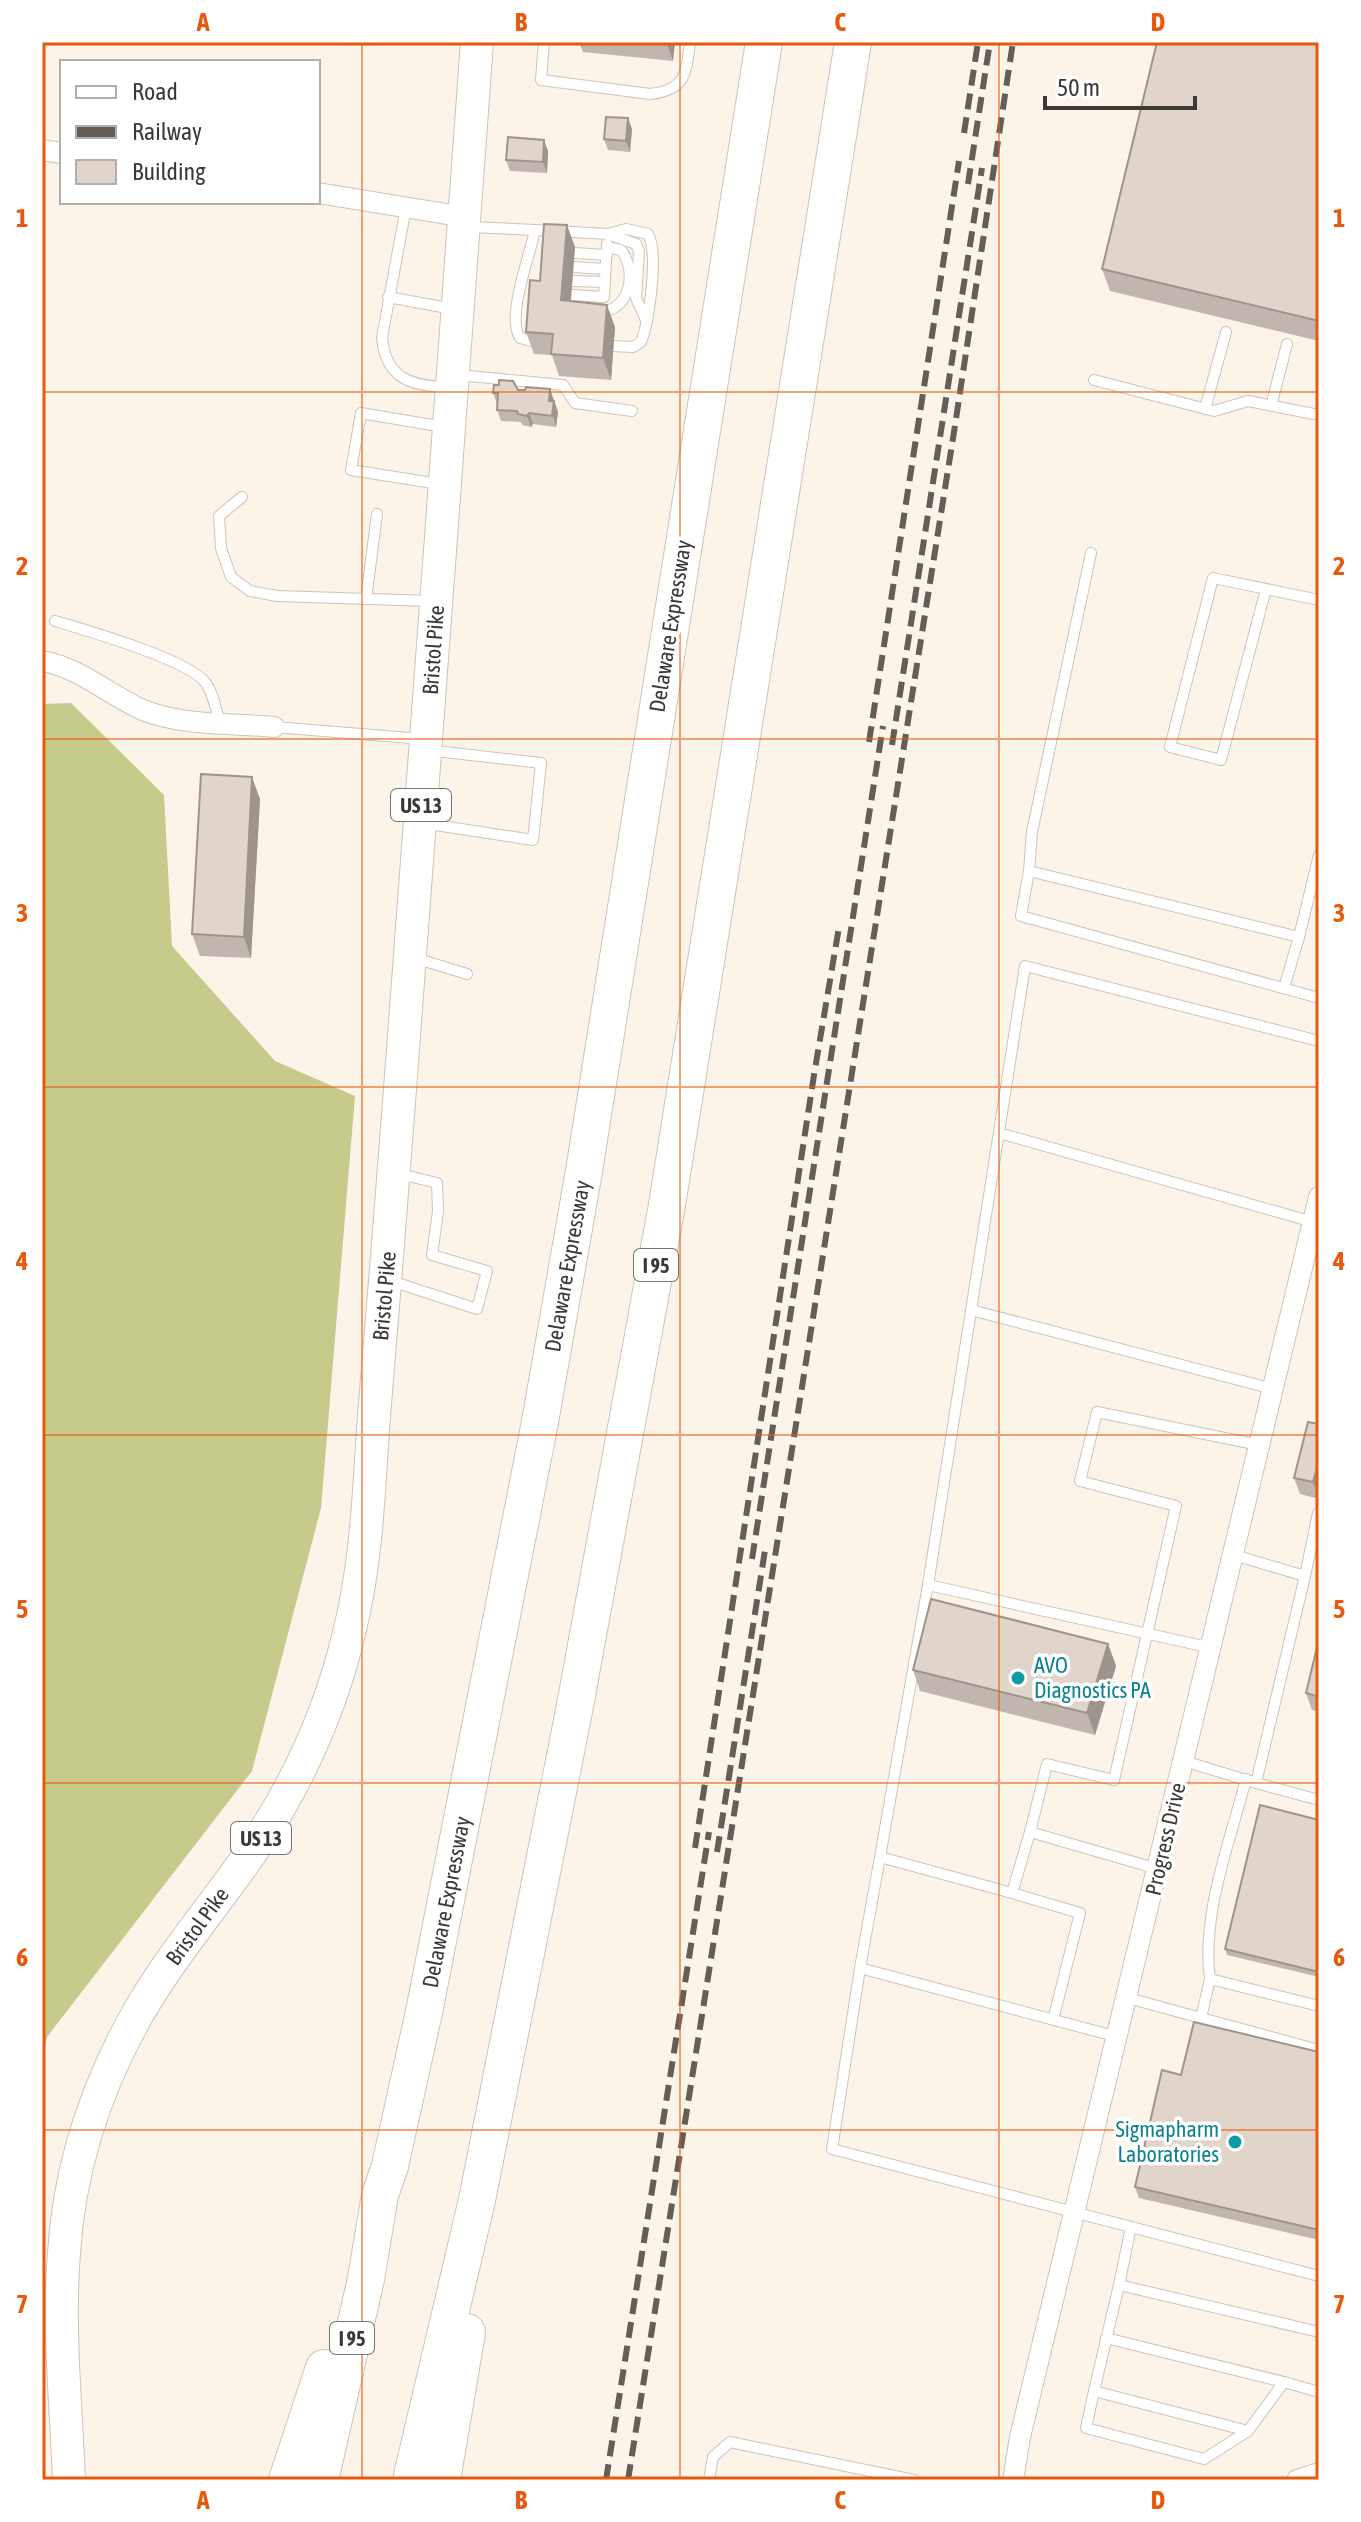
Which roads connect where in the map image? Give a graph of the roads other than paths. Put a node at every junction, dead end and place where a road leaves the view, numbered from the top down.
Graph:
1 (477, 42) edge
2 (544, 42) edge
3 (690, 42) edge
4 (764, 42) edge
5 (853, 42) edge
6 (320, 193) edge
7 (406, 207) junction
8 (464, 222) junction
9 (535, 230) junction
10 (608, 234) junction
11 (607, 251) junction
12 (574, 253) dead end
13 (573, 267) dead end
14 (605, 269) junction
15 (523, 280) junction
16 (536, 280) edge
17 (572, 281) dead end
18 (605, 282) junction
19 (519, 293) junction
20 (533, 293) edge
21 (572, 295) dead end
22 (388, 297) junction
23 (458, 309) junction
24 (583, 311) edge
25 (1226, 332) dead end
26 (535, 342) edge
27 (1287, 344) dead end
28 (613, 346) dead end
29 (1094, 380) dead end
30 (453, 381) junction
31 (1271, 406) junction
32 (1205, 409) junction
33 (632, 411) dead end
34 (1319, 415) edge
35 (449, 427) junction
36 (445, 485) junction
37 (242, 497) dead end
38 (377, 514) dead end
39 (1091, 553) dead end
40 (1266, 589) junction
41 (366, 599) junction
42 (1319, 600) edge
43 (437, 601) junction
44 (55, 621) dead end
45 (42, 661) edge
46 (220, 723) junction
47 (274, 727) joint
48 (426, 744) junction
49 (420, 822) junction
50 (1319, 855) edge
51 (1029, 871) junction
52 (1299, 937) junction
53 (410, 957) junction
54 (467, 974) dead end
55 (1284, 988) junction
56 (1319, 998) edge
57 (1319, 1041) edge
58 (999, 1133) junction
59 (394, 1173) junction
60 (1319, 1197) edge
61 (1313, 1222) junction
62 (385, 1279) junction
63 (971, 1310) junction
64 (1273, 1389) junction
65 (1260, 1445) junction
66 (1318, 1513) edge
67 (1234, 1555) junction
68 (1305, 1576) junction
69 (928, 1585) junction
70 (1148, 1634) junction
71 (1212, 1648) junction
72 (1184, 1761) junction
73 (1251, 1781) junction
74 (1319, 1800) edge
75 (1030, 1832) junction
76 (880, 1857) junction
77 (1158, 1869) junction
78 (1012, 1893) junction
79 (860, 1968) junction
80 (1210, 1979) junction
81 (1128, 1998) junction
82 (1319, 2006) edge
83 (1201, 2018) junction
84 (1053, 2020) junction
85 (1118, 2037) junction
86 (1319, 2050) edge
87 (380, 2195) junction
88 (477, 2200) junction
89 (1075, 2213) junction
90 (1131, 2227) junction
91 (1319, 2276) edge
92 (1119, 2285) junction
93 (52, 2322) edge
94 (1319, 2332) edge
95 (1106, 2338) junction
96 (1284, 2382) junction
97 (1094, 2391) junction
98 (1319, 2392) edge
99 (1248, 2431) junction
100 (1319, 2473) edge
101 (69, 2480) edge
102 (287, 2480) edge
103 (320, 2480) edge
104 (411, 2480) edge
105 (442, 2480) edge
106 (709, 2480) edge
107 (914, 2480) edge
108 (1013, 2480) edge
109 (1297, 2480) edge

1 - 8 main road, Bristol Pike / US 13
2 - 3 lane
4 - 87 highway, Delaware Expressway / I 95
5 - 88 highway, I 95
6 - 7 street
7 - 8 street
7 - 22 lane
8 - 9 lane
8 - 23 main road, Bristol Pike / US 13
9 - 10 lane
9 - 15 lane
10 - 11 lane
10 - 28 lane
11 - 12 lane
11 - 14 lane
11 - 24 lane
13 - 14 lane
14 - 18 lane
15 - 16 lane
15 - 19 lane
17 - 18 lane
18 - 21 lane
19 - 20 lane
19 - 26 lane
22 - 23 lane
22 - 30 lane
23 - 30 main road, Bristol Pike / US 13
25 - 32 lane
27 - 31 lane
29 - 32 lane
30 - 33 lane
30 - 35 main road, Bristol Pike / US 13
31 - 32 lane
31 - 34 lane
35 - 36 main road, Bristol Pike / US 13
35 - 36 lane
36 - 43 main road, Bristol Pike / US 13
37 - 41 lane
38 - 41 lane
39 - 51 lane
40 - 40 lane
40 - 42 lane
41 - 43 lane
43 - 48 main road, Bristol Pike / US 13
44 - 46 lane
45 - 46 street
46 - 47 street
47 - 48 lane
48 - 49 main road, Bristol Pike / US 13
48 - 49 lane
49 - 53 main road, Bristol Pike / US 13
50 - 52 lane
51 - 52 lane
51 - 55 lane
52 - 55 lane
53 - 54 lane
53 - 59 main road, Bristol Pike / US 13
55 - 56 lane
57 - 58 lane
58 - 61 lane
58 - 63 lane
59 - 62 main road, Bristol Pike / US 13
59 - 62 lane
60 - 61 street, Progress Drive
61 - 64 street, Progress Drive
62 - 93 main road, Bristol Pike / US 13
63 - 64 lane
63 - 69 lane
64 - 65 street, Progress Drive
65 - 67 street, Progress Drive
65 - 70 lane
66 - 68 lane
67 - 68 lane
67 - 71 street, Progress Drive
68 - 73 lane
69 - 70 lane
69 - 76 lane
70 - 71 lane
70 - 75 lane
71 - 72 street, Progress Drive
72 - 73 lane
72 - 77 street, Progress Drive
73 - 74 lane
73 - 80 lane
75 - 77 lane
75 - 78 lane
76 - 78 lane
76 - 79 lane
77 - 81 street, Progress Drive
78 - 84 lane
79 - 84 lane
79 - 89 lane
80 - 82 lane
80 - 83 lane
81 - 83 lane
81 - 85 street, Progress Drive
83 - 86 lane
84 - 85 lane
85 - 89 street, Progress Drive
87 - 102 highway
87 - 103 highway, Delaware Expressway / I 95
88 - 104 highway, I 95
88 - 105 highway
89 - 90 lane
89 - 108 street, Progress Drive
90 - 91 lane
90 - 92 lane
92 - 94 lane
92 - 95 lane
93 - 101 main road, Bristol Pike / US 13
95 - 96 lane
95 - 97 lane
96 - 98 lane
96 - 99 lane
97 - 99 lane
97 - 99 lane
100 - 109 street
106 - 107 lane

